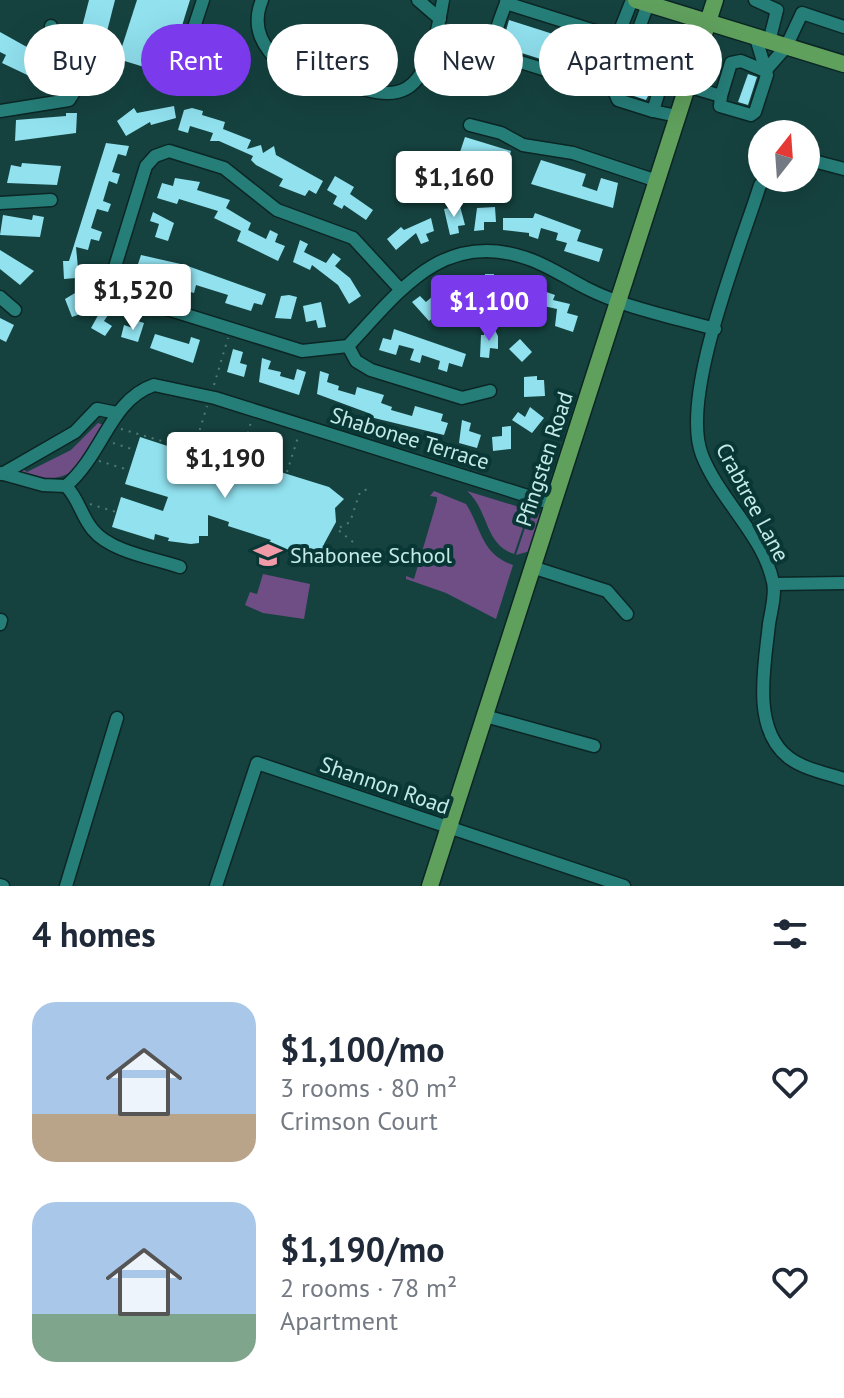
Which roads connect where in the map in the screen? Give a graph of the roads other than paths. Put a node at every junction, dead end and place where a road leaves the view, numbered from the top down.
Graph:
1 (203, 0) edge
2 (262, 0) edge
3 (418, 0) edge
4 (443, 0) edge
5 (715, 0) edge
6 (755, 0) edge
7 (641, 1) edge
8 (506, 2) edge
9 (670, 5) edge
10 (440, 19) junction
11 (707, 23) junction
12 (195, 24) edge
13 (637, 24) edge
14 (844, 27) edge
15 (763, 40) junction
16 (786, 47) junction
17 (844, 64) edge
18 (539, 68) edge
19 (765, 71) junction
20 (722, 93) edge
21 (72, 96) edge
22 (616, 96) edge
23 (658, 96) edge
24 (684, 96) edge
25 (721, 96) edge
26 (0, 111) edge
27 (653, 111) junction
28 (677, 116) junction
29 (470, 125) dead end
30 (820, 163) edge
31 (844, 169) edge
32 (657, 181) junction
33 (758, 192) edge
34 (51, 200) dead end
35 (0, 203) edge
36 (399, 288) junction
37 (0, 297) edge
38 (618, 300) junction
39 (15, 310) dead end
40 (715, 329) junction
41 (348, 346) junction
42 (490, 391) dead end
43 (117, 413) junction
44 (1, 473) edge
45 (66, 486) junction
46 (553, 504) junction
47 (180, 567) dead end
48 (532, 567) junction
49 (844, 583) edge
50 (774, 584) junction
51 (627, 614) dead end
52 (485, 716) junction
53 (117, 718) dead end
54 (594, 746) dead end
55 (844, 779) edge
56 (449, 828) junction
57 (66, 886) edge
58 (216, 886) edge
59 (430, 886) edge
60 (624, 886) edge

1 - 12 street
2 - 10 street
3 - 10 street
4 - 10 street
5 - 11 main road, Pfingsten Road
6 - 15 street
7 - 8 street
7 - 9 main road
7 - 13 street
8 - 18 street
9 - 11 main road
11 - 15 main road
14 - 16 street
15 - 16 main road
15 - 19 street
16 - 17 main road
16 - 19 street
19 - 20 street
19 - 25 street
21 - 26 street
22 - 27 street
23 - 27 street
24 - 28 main road, Pfingsten Road
27 - 28 street
28 - 32 main road, Pfingsten Road
29 - 32 street
30 - 31 street
32 - 38 main road, Pfingsten Road
33 - 40 street, Crabtree Lane
34 - 35 street
36 - 38 street
36 - 41 street
36 - 41 street
37 - 39 street
38 - 40 street
38 - 46 main road, Pfingsten Road
40 - 50 street, Crabtree Lane
41 - 42 street
43 - 44 street, Shabonee Terrace
43 - 45 street
43 - 46 street, Shabonee Terrace
44 - 45 street
45 - 47 street
46 - 48 main road, Pfingsten Road
48 - 51 street
48 - 52 main road, Pfingsten Road
49 - 50 street
50 - 55 street, Crabtree Lane
52 - 54 street
52 - 56 main road, Pfingsten Road
53 - 57 street
56 - 58 street, Shannon Road
56 - 59 main road, Pfingsten Road
56 - 60 street, Shannon Road

